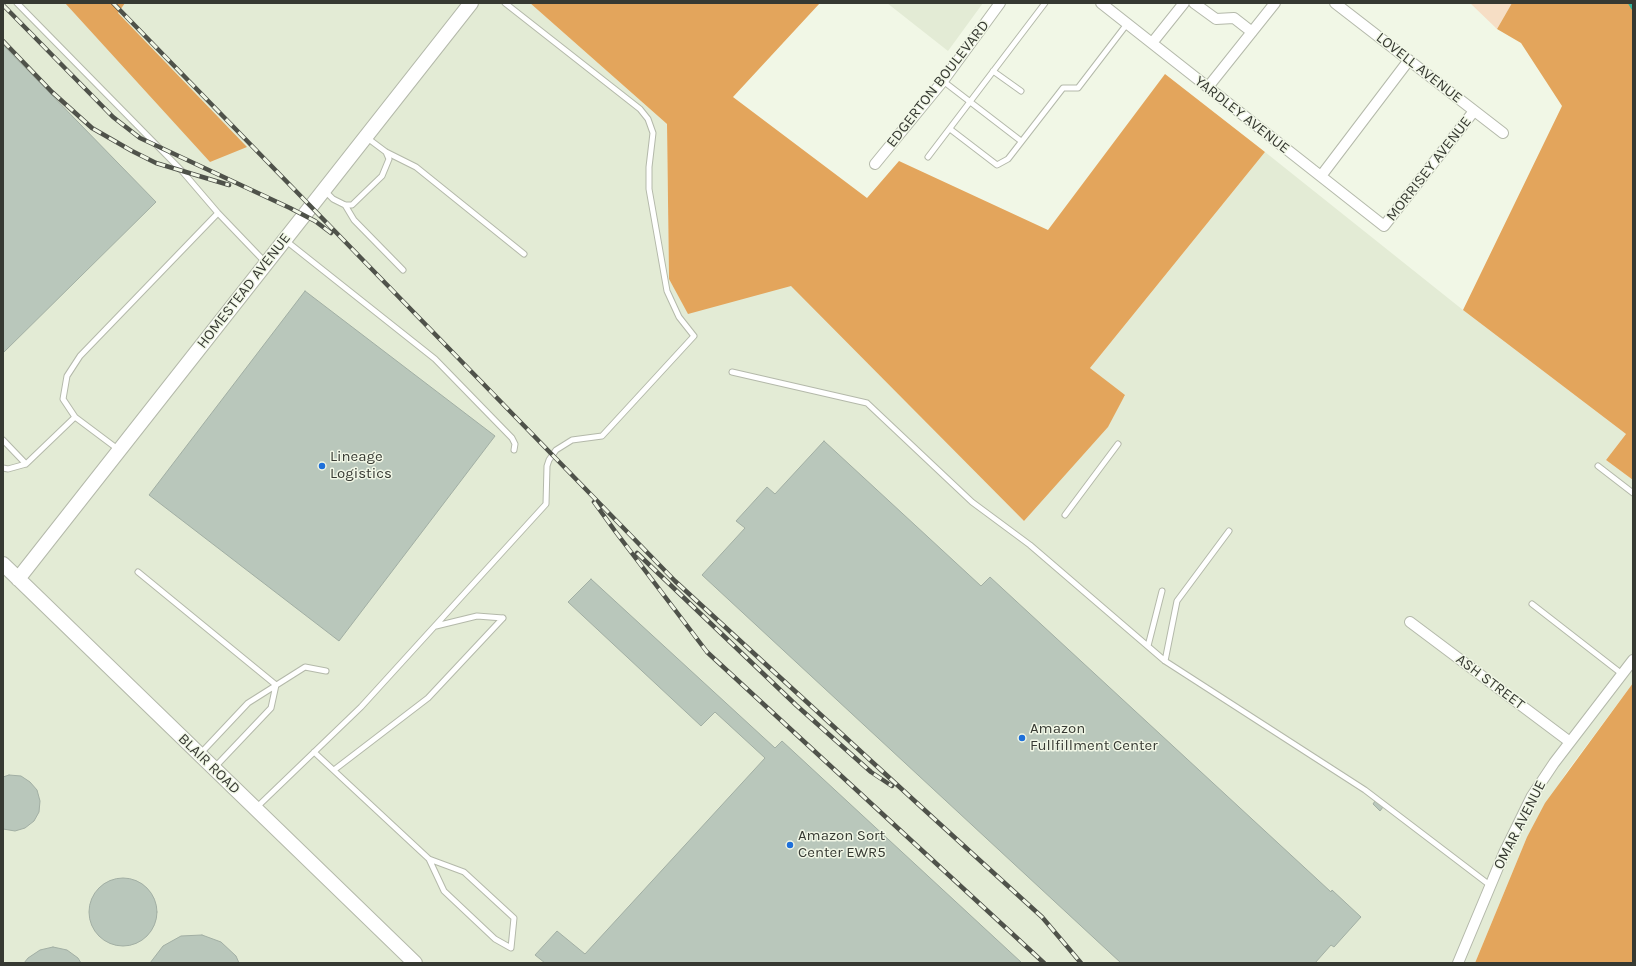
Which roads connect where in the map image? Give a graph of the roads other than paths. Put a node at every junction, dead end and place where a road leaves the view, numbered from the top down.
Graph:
1 (17, 3) edge
2 (470, 3) edge
3 (505, 3) edge
4 (1000, 3) edge
5 (1045, 3) edge
6 (1101, 3) edge
7 (1184, 3) edge
8 (1194, 3) edge
9 (1274, 3) edge
10 (1336, 3) edge
11 (1128, 24) junction
12 (1252, 32) junction
13 (1152, 44) junction
14 (1409, 60) junction
15 (993, 71) junction
16 (943, 80) junction
17 (1208, 87) junction
18 (1021, 91) dead end
19 (970, 102) junction
20 (1474, 111) junction
21 (950, 129) junction
22 (1503, 133) dead end
23 (366, 136) junction
24 (1021, 141) junction
25 (386, 152) junction
26 (928, 157) dead end
27 (875, 164) dead end
28 (1321, 176) junction
29 (323, 190) junction
30 (346, 205) junction
31 (218, 213) junction
32 (1384, 226) joint
33 (285, 239) junction
34 (524, 254) dead end
35 (266, 263) junction
36 (403, 270) dead end
37 (732, 372) dead end
38 (75, 417) junction
39 (3, 440) edge
40 (1118, 444) dead end
41 (119, 450) junction
42 (514, 450) dead end
43 (26, 464) junction
44 (1598, 466) dead end
45 (3, 468) edge
46 (1633, 493) edge
47 (1065, 514) dead end
48 (1229, 531) dead end
49 (3, 564) edge
50 (138, 572) dead end
51 (18, 579) junction
52 (1162, 591) dead end
53 (1532, 604) dead end
54 (1410, 622) dead end
55 (435, 626) junction
56 (1148, 646) junction
57 (1633, 660) edge
58 (1165, 661) junction
59 (326, 671) dead end
60 (1622, 674) junction
61 (276, 685) junction
62 (1570, 742) junction
63 (314, 752) junction
64 (199, 755) junction
65 (214, 769) junction
66 (334, 770) junction
67 (255, 809) junction
68 (429, 858) junction
69 (1491, 886) junction
70 (415, 963) edge
71 (1458, 963) edge

1 - 31 lane
2 - 23 street, HOMESTEAD AVENUE
3 - 55 lane
4 - 16 street, EDGERTON BOULEVARD
5 - 15 lane
6 - 11 street, YARDLEY AVENUE
7 - 13 street
8 - 12 street
9 - 12 street
10 - 14 street, LOVELL AVENUE
11 - 13 street, YARDLEY AVENUE
11 - 24 lane
12 - 17 street
13 - 17 street, YARDLEY AVENUE
14 - 20 street, LOVELL AVENUE
14 - 28 street
15 - 18 lane
15 - 19 lane
16 - 19 lane
16 - 27 street, EDGERTON BOULEVARD
17 - 28 street, YARDLEY AVENUE
19 - 21 lane
19 - 24 lane
20 - 22 street, LOVELL AVENUE
20 - 32 street, MORRISEY AVENUE
21 - 24 lane
21 - 26 lane
23 - 25 lane
23 - 29 street, HOMESTEAD AVENUE
25 - 30 lane
25 - 34 lane
28 - 32 street, YARDLEY AVENUE
29 - 30 lane
29 - 33 street, HOMESTEAD AVENUE
30 - 36 lane
31 - 35 lane
31 - 38 lane
33 - 35 street, HOMESTEAD AVENUE
33 - 42 lane
35 - 41 street, HOMESTEAD AVENUE
37 - 56 lane
38 - 41 lane
38 - 43 lane
39 - 43 lane
40 - 47 lane
41 - 51 street, HOMESTEAD AVENUE
43 - 45 lane
44 - 46 lane
48 - 58 lane
49 - 51 street, BLAIR ROAD
50 - 61 lane
51 - 64 street, BLAIR ROAD
52 - 56 lane
53 - 60 lane
54 - 62 street, ASH STREET
55 - 63 lane
55 - 66 lane
56 - 58 lane
57 - 60 street, OMAR AVENUE
58 - 69 lane
59 - 61 lane
60 - 62 street, OMAR AVENUE
61 - 64 lane
61 - 65 lane
62 - 69 street, OMAR AVENUE
63 - 66 lane
63 - 67 lane
64 - 65 street, BLAIR ROAD
65 - 67 street, BLAIR ROAD
66 - 68 lane
67 - 70 street, BLAIR ROAD
68 - 68 lane
69 - 71 street, OMAR AVENUE

